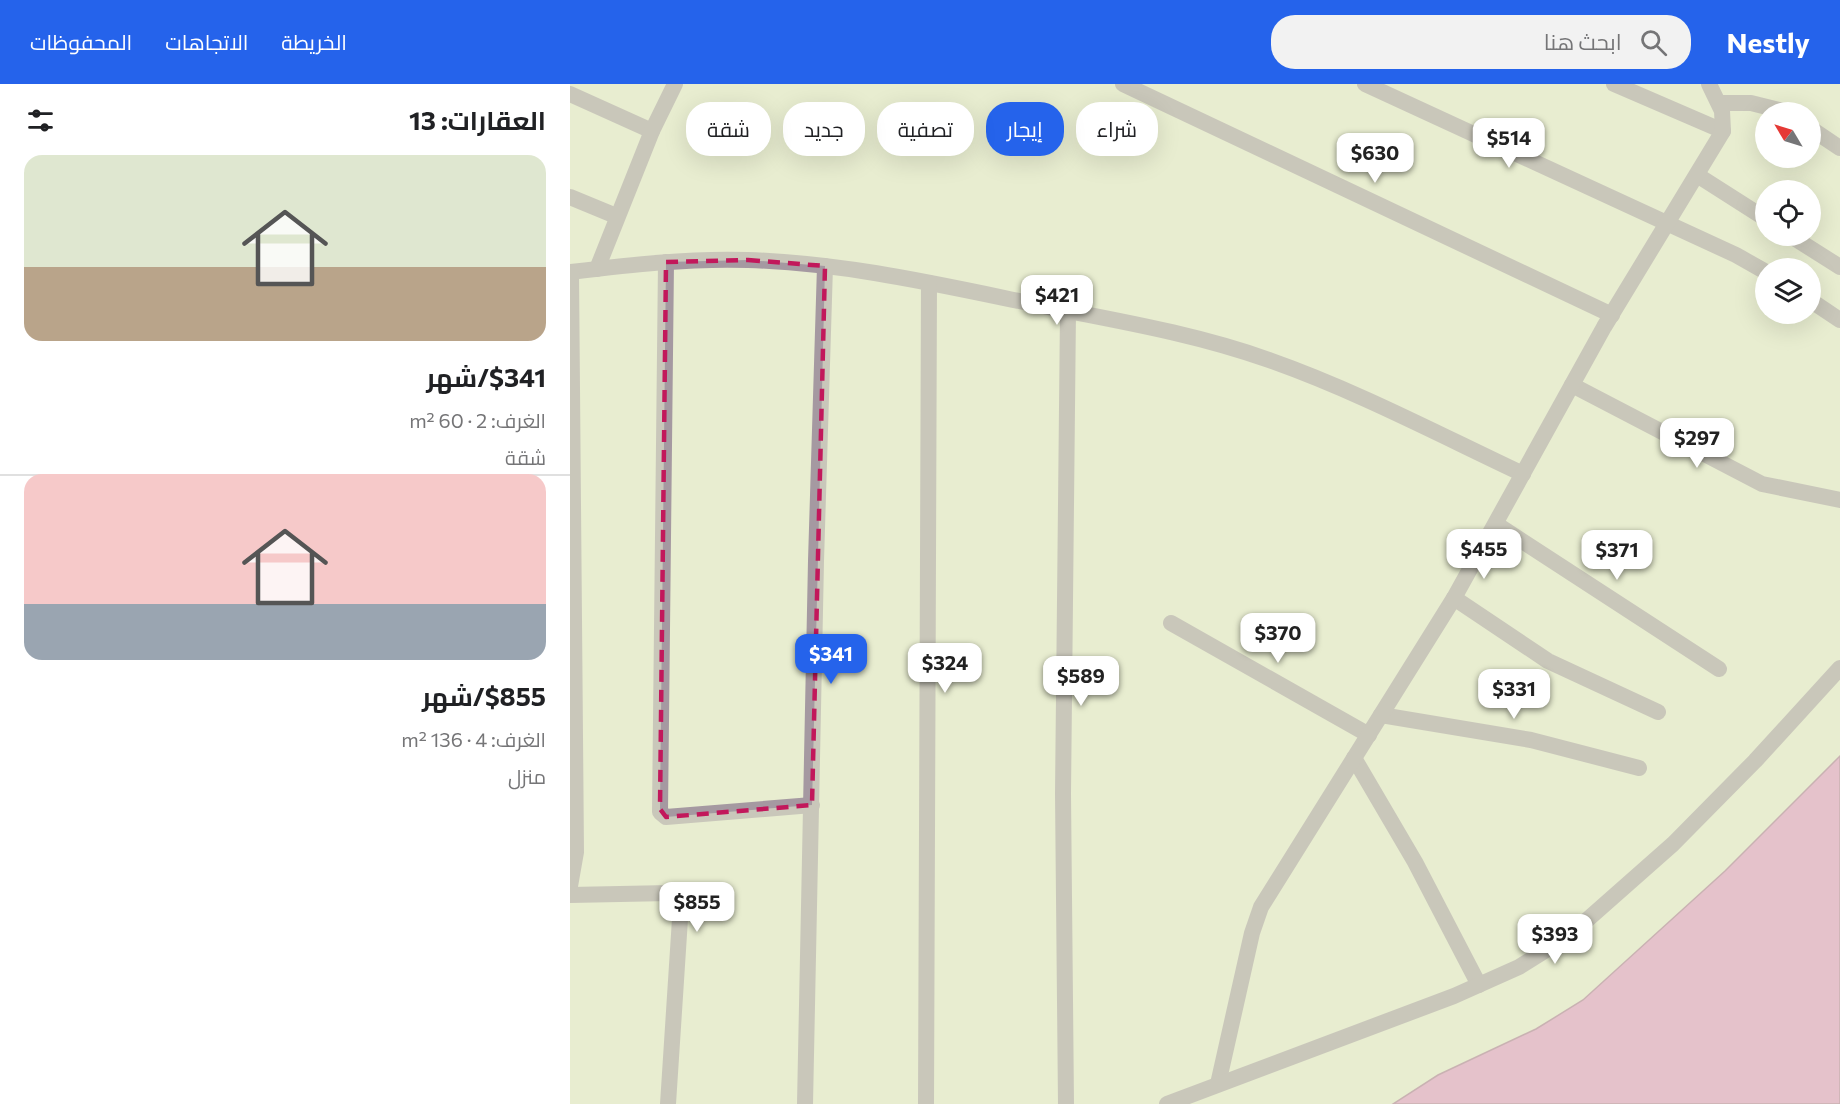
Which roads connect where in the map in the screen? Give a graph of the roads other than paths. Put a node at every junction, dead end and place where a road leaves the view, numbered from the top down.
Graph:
1 (675, 84) edge
2 (1123, 84) edge
3 (1365, 84) edge
4 (1614, 84) edge
5 (1709, 84) edge
6 (570, 94) edge
7 (1719, 103) junction
8 (1755, 104) edge
9 (652, 131) junction
10 (1723, 131) junction
11 (1821, 135) edge
12 (1840, 148) edge
13 (1696, 175) junction
14 (570, 196) edge
15 (1755, 212) edge
16 (616, 216) junction
17 (1666, 225) junction
18 (1807, 246) edge
19 (666, 262) junction
20 (825, 266) junction
21 (1755, 266) edge
22 (1840, 267) edge
23 (597, 269) junction
24 (571, 272) edge
25 (929, 283) junction
26 (1821, 307) edge
27 (1068, 311) junction
28 (1612, 315) junction
29 (1840, 320) edge
30 (1572, 385) junction
31 (1523, 474) junction
32 (1840, 500) edge
33 (1496, 524) junction
34 (1454, 598) junction
35 (1171, 623) dead end
36 (1840, 668) edge
37 (1719, 669) dead end
38 (1658, 712) dead end
39 (1381, 715) junction
40 (1369, 735) junction
41 (1354, 758) junction
42 (1639, 768) dead end
43 (812, 805) junction
44 (570, 886) edge
45 (570, 895) edge
46 (1479, 985) junction
47 (1218, 1084) junction
48 (668, 1104) edge
49 (805, 1104) edge
50 (926, 1104) edge
51 (1066, 1104) edge
52 (1167, 1104) edge

1 - 9 street
2 - 28 street
3 - 17 street
4 - 10 street
5 - 7 street
6 - 9 street
7 - 8 street
7 - 10 street
9 - 16 street
10 - 13 street
11 - 12 street
13 - 15 street
13 - 17 street
14 - 16 street
16 - 23 street
17 - 21 street
17 - 28 street
18 - 22 street
19 - 20 street
19 - 23 street
19 - 43 street
20 - 25 street
20 - 43 street
23 - 24 street
24 - 44 street
25 - 27 street
25 - 50 street
26 - 29 street
27 - 31 street
27 - 51 street
28 - 30 street
30 - 31 street
30 - 32 street
31 - 33 street
33 - 34 street
33 - 37 street
34 - 38 street
34 - 39 street
35 - 40 street
36 - 46 street
39 - 40 street
39 - 42 street
40 - 41 street
41 - 46 street
41 - 47 street
43 - 49 street
45 - 48 street
46 - 47 street
47 - 52 street

